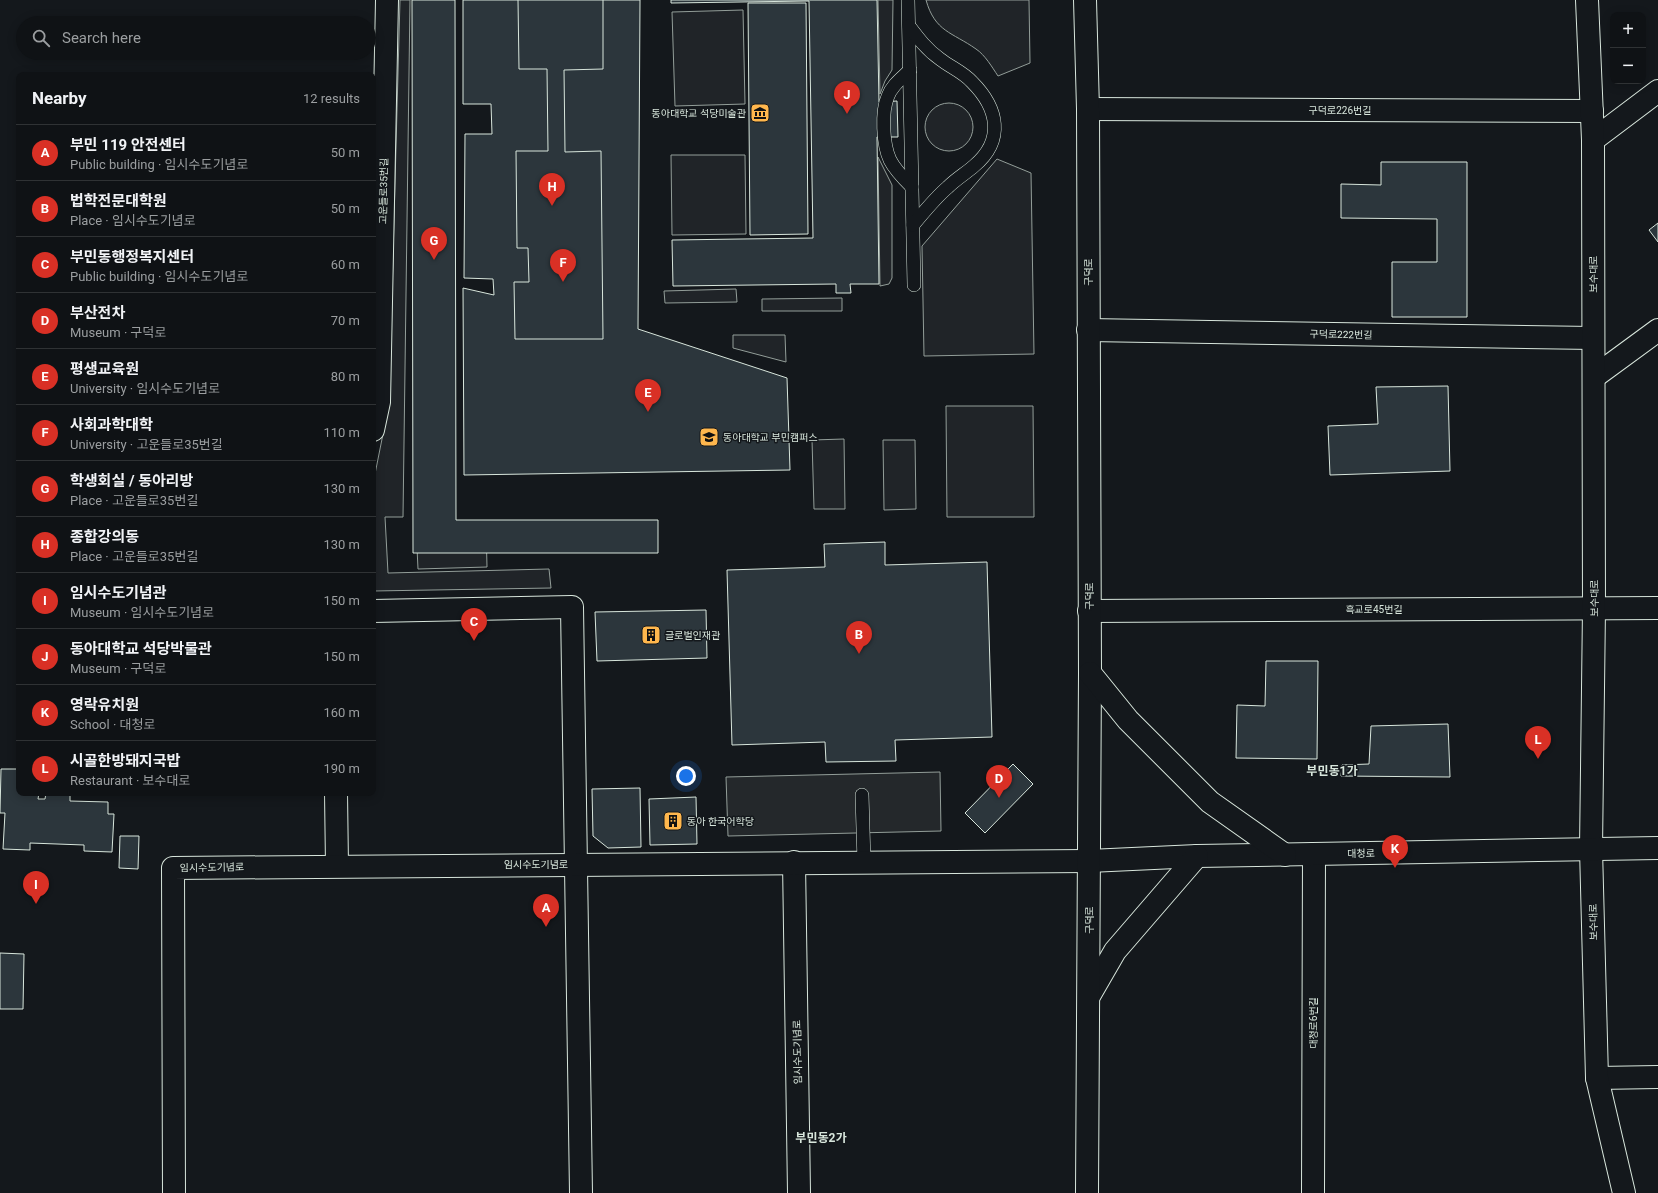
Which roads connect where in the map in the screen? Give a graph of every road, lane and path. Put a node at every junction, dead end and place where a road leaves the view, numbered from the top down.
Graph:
1 (387, 0) edge
2 (908, 0) edge
3 (1085, 0) edge
4 (1587, 0) edge
5 (909, 26) junction
6 (910, 70) junction
7 (1658, 91) edge
8 (1088, 109) junction
9 (1592, 111) junction
10 (1593, 140) junction
11 (912, 187) junction
12 (913, 225) junction
13 (914, 285) dead end
14 (1088, 330) junction
15 (1658, 330) edge
16 (1593, 338) junction
17 (1594, 377) junction
18 (376, 416) edge
19 (1594, 608) junction
20 (1658, 608) edge
21 (376, 611) edge
22 (1089, 611) junction
23 (1090, 673) junction
24 (336, 796) edge
25 (862, 796) dead end
26 (1658, 848) edge
27 (1591, 849) junction
28 (1314, 854) junction
29 (1285, 855) junction
30 (1198, 856) junction
31 (1089, 861) junction
32 (794, 862) junction
33 (864, 862) junction
34 (577, 864) junction
35 (337, 866) junction
36 (1089, 996) junction
37 (1658, 1077) edge
38 (1597, 1078) junction
39 (174, 1193) edge
40 (581, 1193) edge
41 (799, 1193) edge
42 (1088, 1193) edge
43 (1313, 1193) edge
44 (1624, 1193) edge

1 - 18 street, 고운들로35번길
2 - 5 lane
3 - 8 street, 구덕로
4 - 9 street, 보수대로
5 - 6 lane
5 - 12 lane
6 - 11 lane
6 - 11 lane
7 - 10 street
8 - 9 street, 구덕로226번길
8 - 14 street, 구덕로
9 - 10 street, 보수대로
10 - 16 street, 보수대로
11 - 12 lane
12 - 13 lane
14 - 16 street, 구덕로222번길
14 - 22 street, 구덕로
15 - 17 street
16 - 17 street, 보수대로
17 - 19 street, 보수대로
19 - 20 street, 흑교로45번길
19 - 22 street, 흑교로45번길
19 - 27 street, 보수대로
21 - 34 street, 임시수도기념로
22 - 23 street, 구덕로
23 - 29 street
23 - 31 street, 구덕로
24 - 35 street
25 - 33 lane
26 - 27 street, 대청로
27 - 28 street, 대청로
27 - 38 street, 보수대로
28 - 29 street, 대청로
28 - 43 street, 대청로6번길
29 - 30 street, 대청로
30 - 31 street, 대청로
30 - 36 street
31 - 33 street, 대청로
31 - 36 street, 구덕로
32 - 33 street, 대청로
32 - 34 street, 대청로
32 - 41 street, 임시수도기념로
34 - 35 street, 임시수도기념로
34 - 40 street, 임시수도기념로
35 - 39 street, 임시수도기념로
36 - 42 street, 구덕로
37 - 38 street
38 - 44 street, 보수대로

